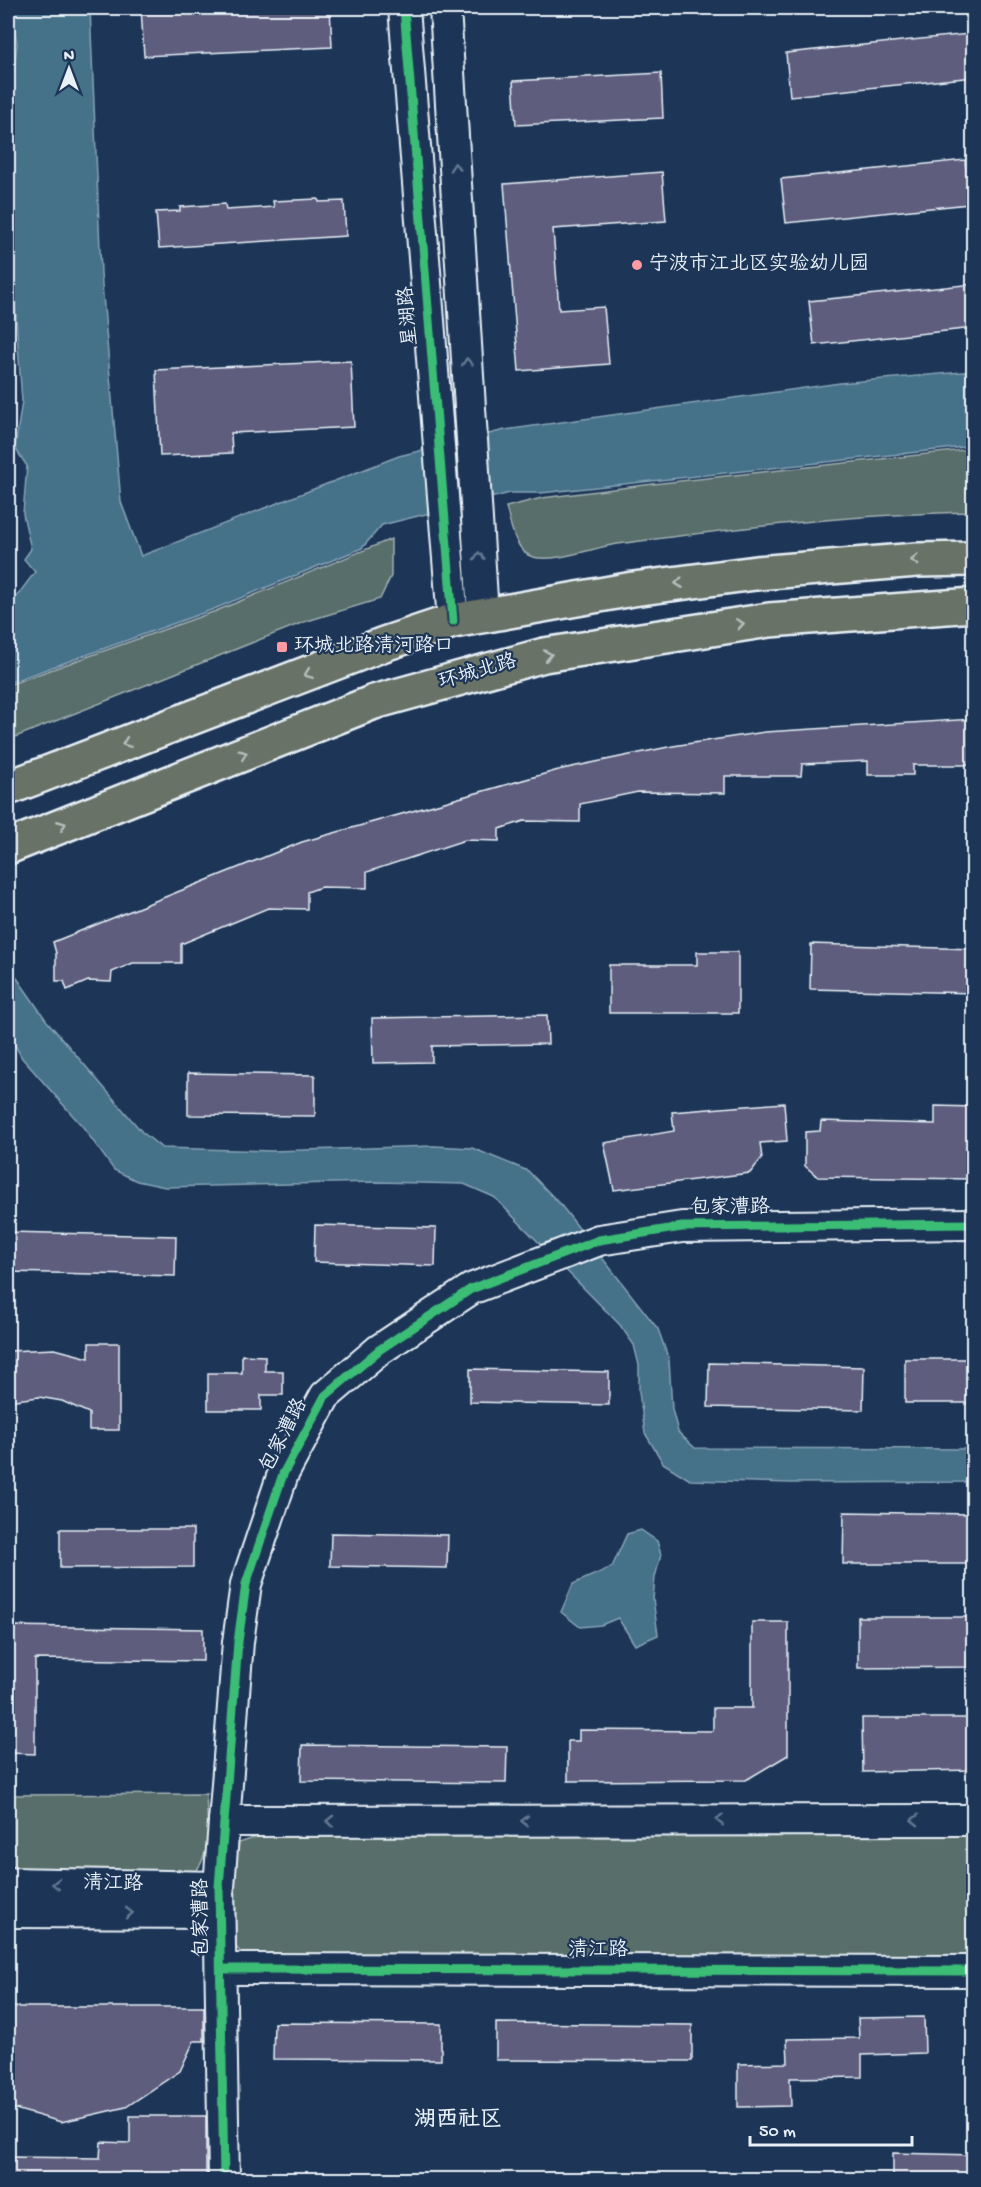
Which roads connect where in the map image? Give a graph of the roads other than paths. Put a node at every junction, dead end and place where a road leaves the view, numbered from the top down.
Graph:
1 (404, 8) edge
2 (445, 8) edge
3 (974, 559) edge
4 (974, 606) edge
5 (468, 618) junction
6 (8, 789) edge
7 (8, 847) edge
8 (974, 1224) edge
9 (974, 1820) edge
10 (224, 1821) junction
11 (8, 1882) edge
12 (219, 1900) junction
13 (8, 1912) edge
14 (222, 1969) junction
15 (974, 1971) edge
16 (224, 2180) edge

1 - 5 street, 星湖路
5 -> 2 street
3 -> 5 main road
7 -> 4 main road, 环城北路
5 -> 6 main road
8 - 10 street, 包家漕路
9 -> 10 street
10 - 12 street, 包家漕路
12 -> 11 street, 清江路
13 -> 12 street, 清江路
12 - 14 street, 包家漕路
14 - 15 street, 清江路
14 - 16 street, 包家漕路

